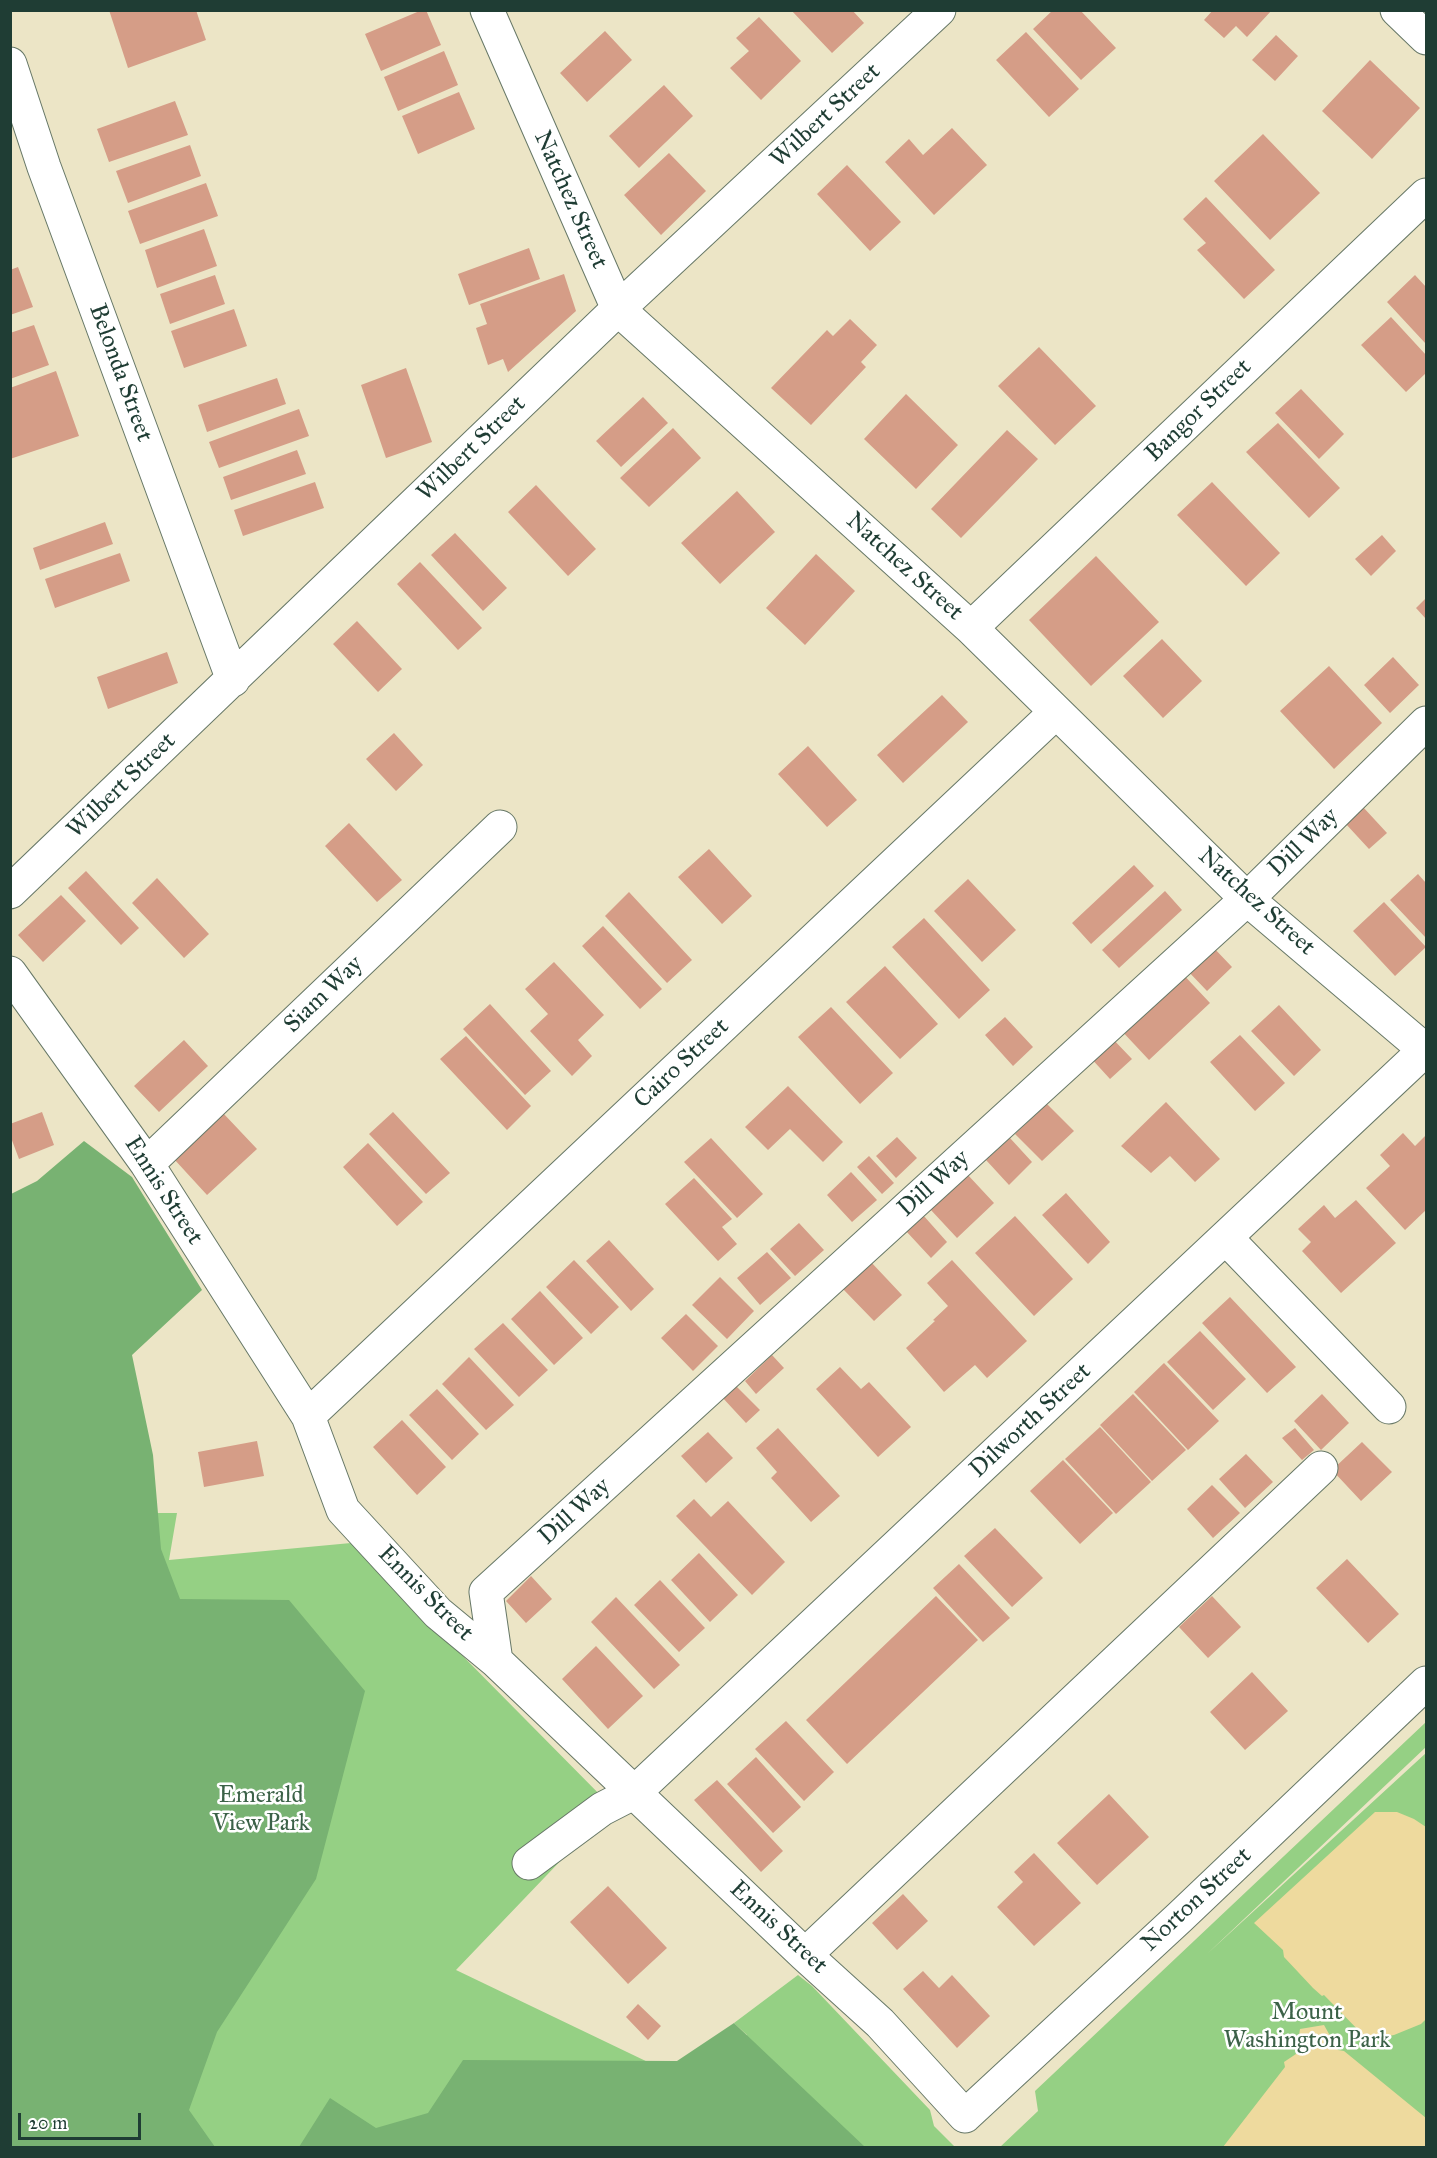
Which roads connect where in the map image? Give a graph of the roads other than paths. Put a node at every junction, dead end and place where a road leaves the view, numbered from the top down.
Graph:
1 (488, 10) edge
2 (939, 10) edge
3 (1397, 10) edge
4 (1426, 38) edge
5 (10, 64) edge
6 (1426, 195) edge
7 (618, 309) junction
8 (972, 627) junction
9 (233, 680) junction
10 (1056, 712) junction
11 (1426, 723) edge
12 (500, 827) dead end
13 (10, 892) edge
14 (1247, 899) junction
15 (10, 974) edge
16 (1426, 1049) edge
17 (147, 1164) junction
18 (1226, 1238) junction
19 (1389, 1407) dead end
20 (308, 1416) junction
21 (1321, 1468) dead end
22 (496, 1661) junction
23 (1426, 1683) edge
24 (635, 1792) junction
25 (529, 1863) dead end
26 (805, 1955) junction
27 (965, 2116) joint

1 - 7 street, Natchez Street
2 - 7 street, Wilbert Street
3 - 4 street
5 - 9 street, Belonda Street
6 - 8 street, Bangor Street
7 - 8 street, Natchez Street
7 - 9 street, Wilbert Street
8 - 10 street, Natchez Street
9 - 13 street, Wilbert Street
10 - 14 street, Natchez Street
10 - 20 street, Cairo Street
11 - 14 street, Dill Way
12 - 17 street, Siam Way
14 - 16 street, Natchez Street
14 - 22 street, Dill Way
15 - 17 street, Ennis Street
16 - 18 street, Dilworth Street
17 - 20 street, Ennis Street
18 - 19 street
18 - 24 street, Dilworth Street
20 - 22 street, Ennis Street
21 - 26 street
22 - 24 street, Ennis Street
23 - 27 street, Norton Street
24 - 25 street, Dilworth Street
24 - 26 street, Ennis Street
26 - 27 street, Ennis Street

